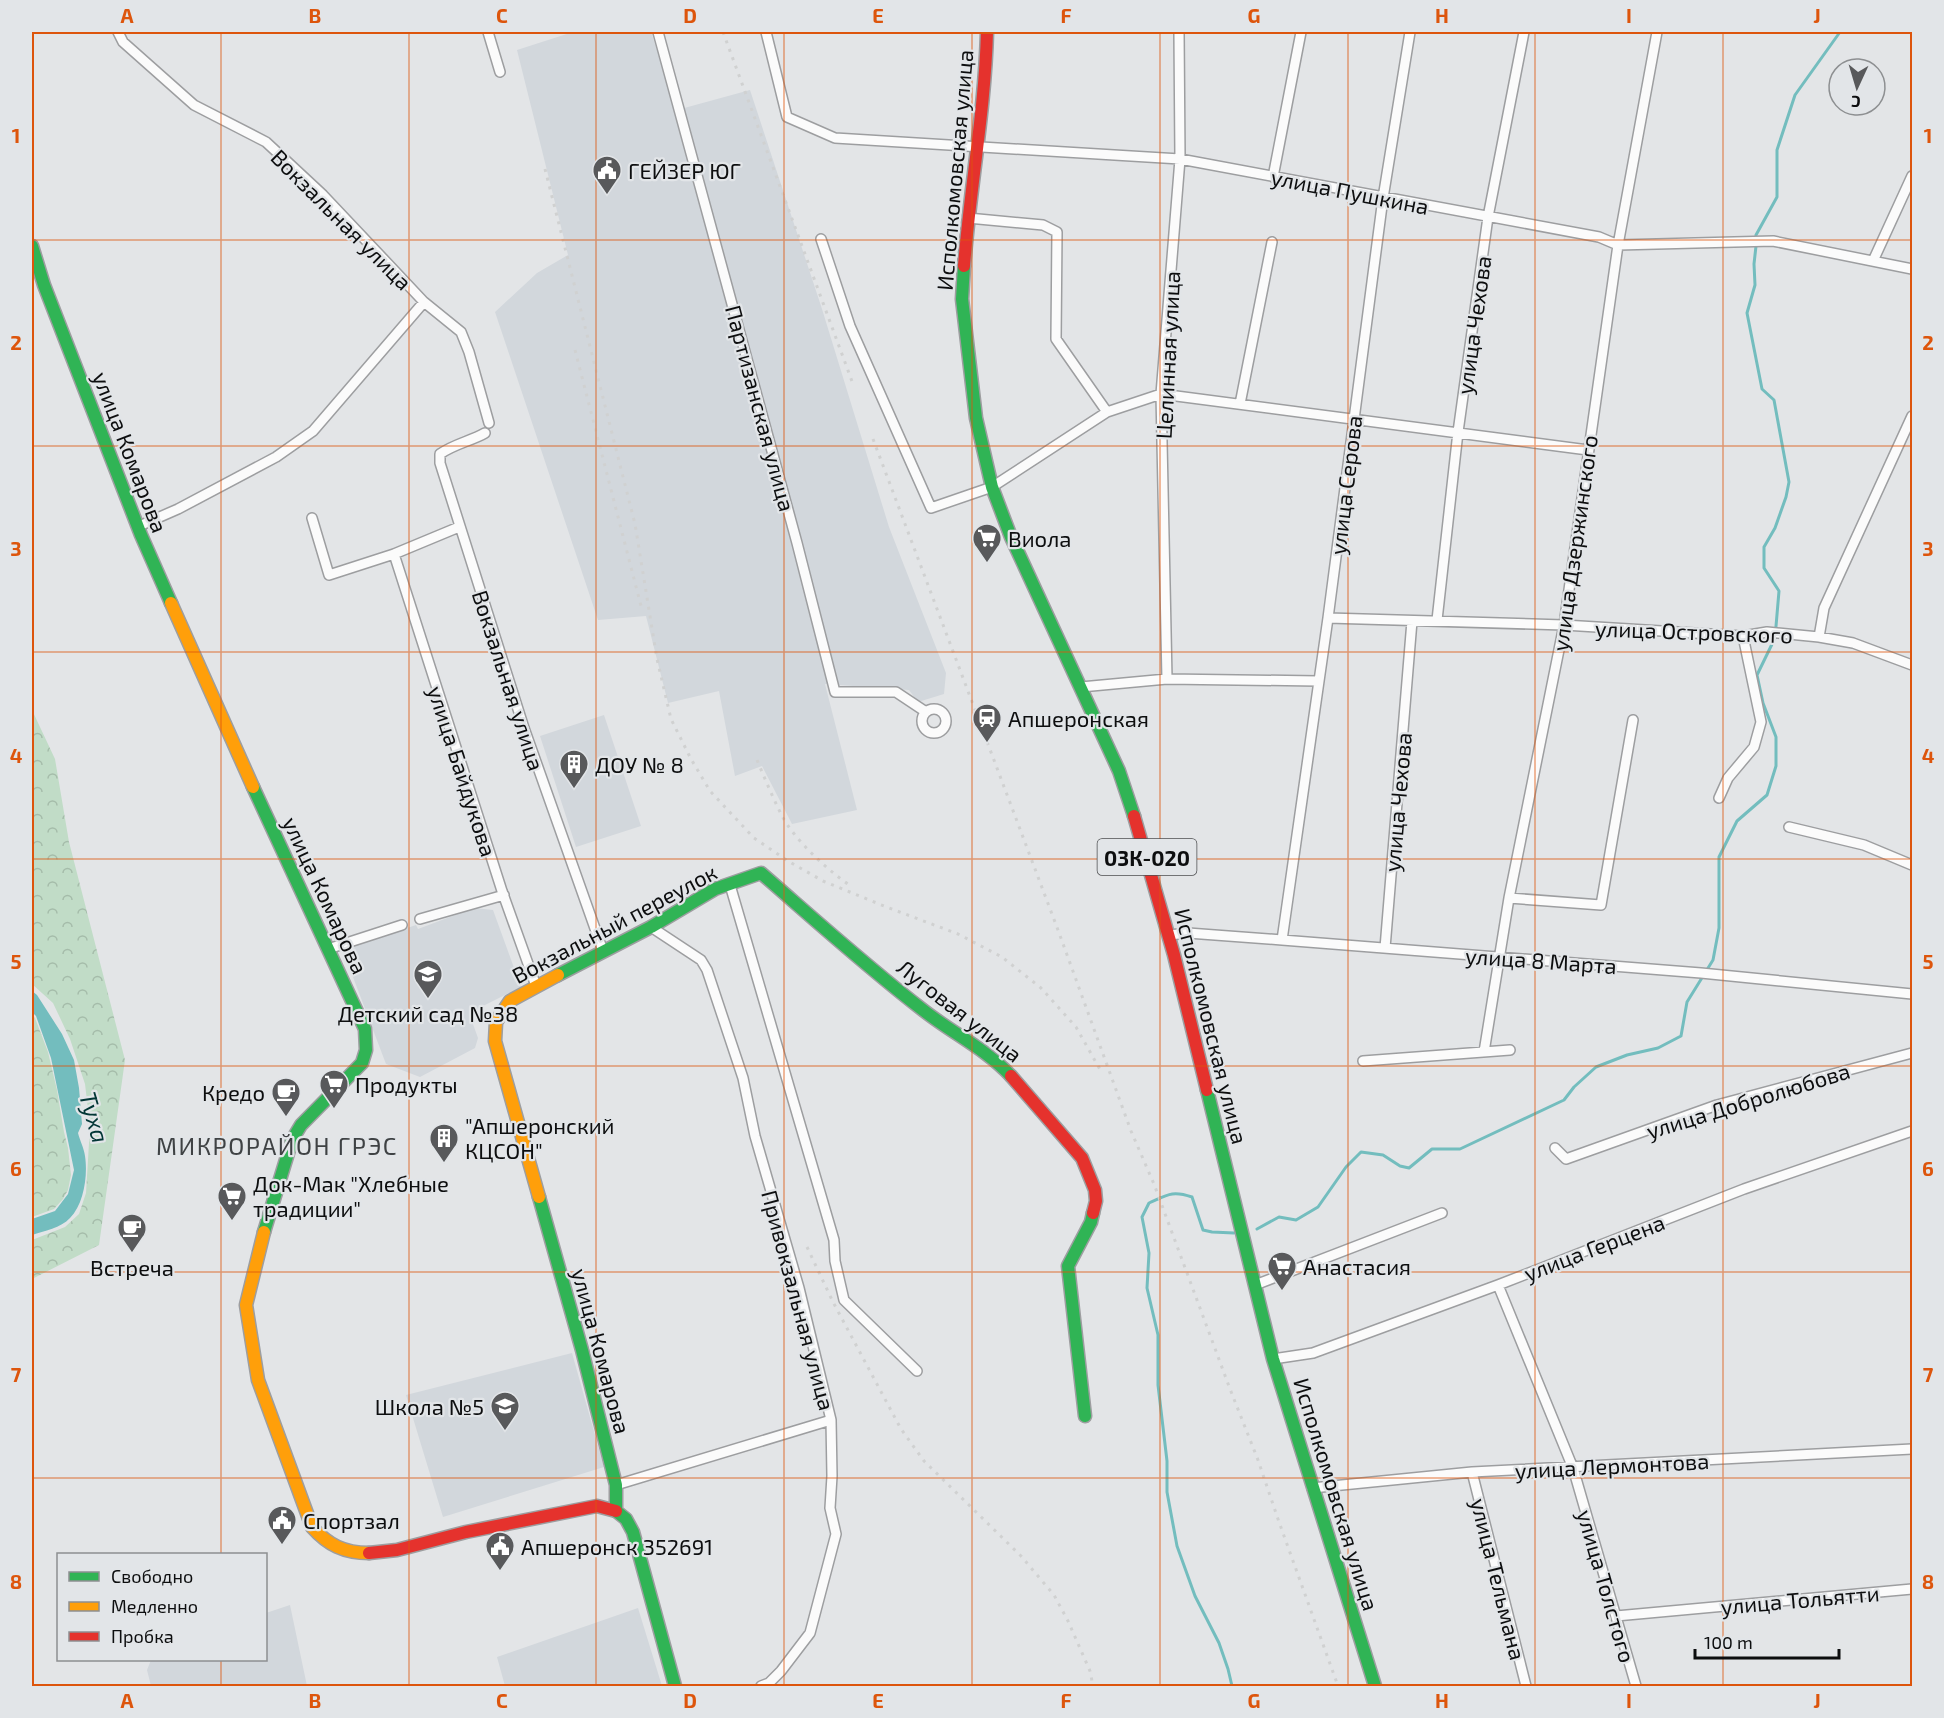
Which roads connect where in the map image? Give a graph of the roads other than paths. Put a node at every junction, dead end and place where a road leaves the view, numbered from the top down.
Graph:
1 (118, 32) edge
2 (488, 32) edge
3 (658, 32) edge
4 (766, 32) edge
5 (987, 32) edge
6 (1179, 32) edge
7 (1301, 32) edge
8 (1410, 32) edge
9 (1524, 32) edge
10 (1657, 32) edge
11 (500, 72) dead end
12 (975, 148) junction
13 (1180, 159) junction
14 (1912, 176) edge
15 (1273, 177) junction
16 (1383, 198) junction
17 (1488, 216) junction
18 (968, 218) junction
19 (821, 239) dead end
20 (1272, 242) dead end
21 (1618, 245) junction
22 (32, 246) edge
23 (1873, 261) junction
24 (1912, 269) edge
25 (424, 302) junction
26 (1161, 394) junction
27 (1240, 404) junction
28 (1107, 412) junction
29 (1912, 416) edge
30 (1354, 418) junction
31 (489, 423) dead end
32 (1458, 432) junction
33 (485, 433) dead end
34 (1588, 450) junction
35 (992, 487) junction
36 (312, 518) dead end
37 (137, 527) junction
38 (459, 527) junction
39 (394, 554) junction
40 (1328, 618) junction
41 (1437, 620) junction
42 (1412, 621) junction
43 (1564, 625) junction
44 (1743, 636) junction
45 (1819, 637) junction
46 (1912, 665) edge
47 (1167, 679) junction
48 (1318, 681) junction
49 (1081, 687) junction
50 (926, 712) dead end
51 (1633, 720) dead end
52 (1719, 798) dead end
53 (1789, 827) dead end
54 (1912, 865) edge
55 (761, 873) joint
56 (730, 885) junction
57 (504, 895) junction
58 (1509, 898) junction
59 (420, 919) dead end
60 (402, 925) dead end
61 (651, 927) junction
62 (1169, 936) junction
63 (1282, 940) junction
64 (1385, 948) junction
65 (328, 949) junction
66 (603, 951) junction
67 (1500, 957) junction
68 (536, 986) junction
69 (1912, 994) edge
70 (496, 1022) joint
71 (1510, 1050) dead end
72 (1484, 1052) junction
73 (1912, 1053) edge
74 (1363, 1061) dead end
75 (1912, 1131) edge
76 (1555, 1148) dead end
77 (1442, 1213) dead end
78 (1255, 1285) junction
79 (1498, 1285) junction
80 (1274, 1359) junction
81 (917, 1371) dead end
82 (1085, 1416) dead end
83 (831, 1420) junction
84 (1912, 1449) edge
85 (1573, 1468) junction
86 (1472, 1472) junction
87 (616, 1485) junction
88 (1312, 1488) junction
89 (616, 1511) junction
90 (1912, 1589) edge
91 (1616, 1616) junction
92 (675, 1686) edge
93 (761, 1686) edge
94 (1375, 1686) edge
95 (1526, 1686) edge
96 (1636, 1686) edge

1 - 25 street, Вокзальная улица
2 - 11 street
3 - 50 street, Партизанская улица
4 - 12 street, улица Пушкина
5 - 12 street, Исполкомовская улица / 03К-020
6 - 13 street, Целинная улица
7 - 15 street
8 - 16 street, улица Серова
9 - 17 street, улица Чехова
10 - 21 street, улица Дзержинского
12 - 13 street, улица Пушкина
12 - 18 street, Исполкомовская улица / 03К-020
13 - 15 street, улица Пушкина
13 - 26 street, Целинная улица
14 - 23 street
15 - 16 street, улица Пушкина
16 - 17 street, улица Пушкина
16 - 30 street, улица Серова
17 - 21 street, улица Пушкина
17 - 32 street, улица Чехова
18 - 28 street
18 - 35 street, Исполкомовская улица / 03К-020
19 - 35 street
20 - 27 street
21 - 23 street, улица Пушкина
21 - 34 street, улица Дзержинского
22 - 37 street, улица Комарова
23 - 24 street, улица Пушкина
25 - 31 street, Вокзальная улица
25 - 37 street
26 - 27 street
26 - 28 street
26 - 47 street, Целинная улица
27 - 30 street
28 - 35 street
29 - 45 street
30 - 32 street
30 - 40 street, улица Серова
32 - 34 street
32 - 41 street, улица Чехова
33 - 38 street, Вокзальная улица
34 - 43 street, улица Дзержинского
35 - 49 street, Исполкомовская улица / 03К-020
36 - 39 street
37 - 65 street, улица Комарова
38 - 39 street
38 - 66 street, Вокзальная улица
39 - 57 street, улица Байдукова
40 - 42 street, улица Островского
40 - 48 street, улица Серова
41 - 42 street, улица Островского
41 - 43 street, улица Островского
42 - 64 street, улица Чехова
43 - 44 street, улица Островского
43 - 58 street, улица Дзержинского
44 - 45 street, улица Островского
44 - 52 street
45 - 46 street, улица Островского
47 - 48 street
47 - 49 street
48 - 63 street, улица Серова
49 - 62 street, Исполкомовская улица / 03К-020
51 - 58 street
53 - 54 street
55 - 56 street, Вокзальный переулок
55 - 82 street, Луговая улица
56 - 61 street, Вокзальный переулок
56 - 81 street, Привокзальная улица
57 - 59 street
57 - 68 street, улица Байдукова
58 - 67 street, улица Дзержинского
60 - 65 street
61 - 66 street, Вокзальный переулок
61 - 83 street, Привокзальная улица
62 - 63 street, улица 8 Марта
62 - 78 street, Исполкомовская улица / 03К-020
63 - 64 street, улица 8 Марта
64 - 67 street, улица 8 Марта
65 - 89 street, улица Комарова
66 - 68 street, Вокзальный переулок
67 - 69 street, улица 8 Марта
67 - 72 street, улица Дзержинского
68 - 70 street, Вокзальный переулок
70 - 87 street, улица Комарова
71 - 72 street
72 - 74 street
73 - 76 street, улица Добролюбова
75 - 79 street, улица Герцена
77 - 78 street
78 - 80 street, Исполкомовская улица / 03К-020
79 - 80 street, улица Герцена
79 - 85 street, улица Толстого
80 - 88 street, Исполкомовская улица / 03К-020
83 - 87 street
83 - 93 street, Привокзальная улица
84 - 85 street, улица Лермонтова
85 - 86 street, улица Лермонтова
85 - 91 street, улица Толстого
86 - 88 street, улица Лермонтова
86 - 95 street, улица Тельмана
87 - 89 street, улица Комарова
88 - 94 street, Исполкомовская улица / 03К-020
89 - 92 street
90 - 91 street, улица Тольятти
91 - 96 street, улица Толстого

